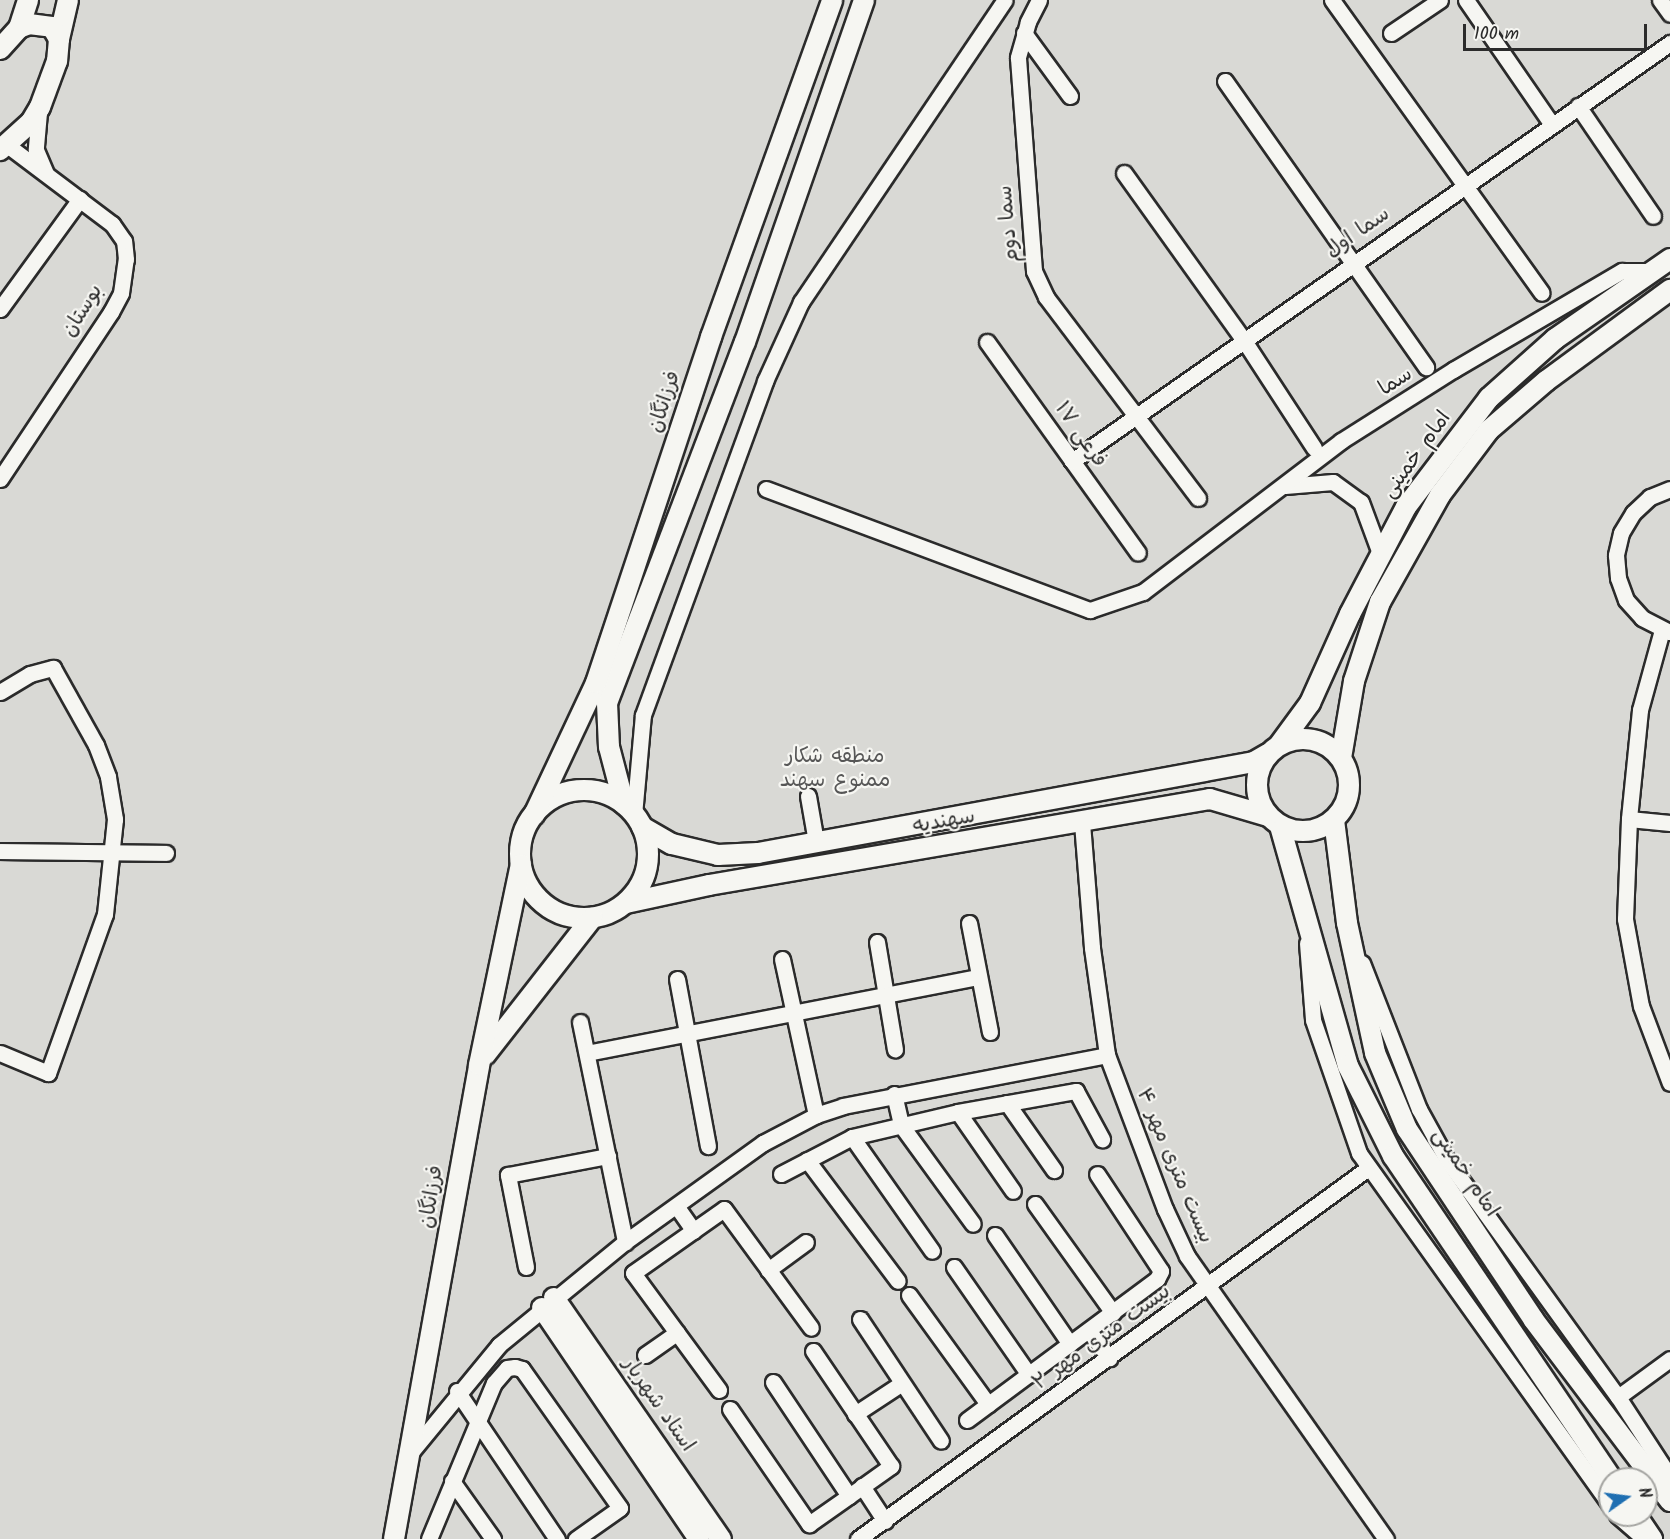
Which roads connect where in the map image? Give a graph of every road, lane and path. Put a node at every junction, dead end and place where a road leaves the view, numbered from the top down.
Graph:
1 (28, 0) edge
2 (68, 0) edge
3 (832, 0) edge
4 (864, 0) edge
5 (1005, 0) edge
6 (1039, 0) edge
7 (1332, 0) edge
8 (1440, 0) edge
9 (1466, 0) edge
10 (1660, 0) edge
11 (1670, 14) edge
12 (19, 28) junction
13 (1024, 33) junction
14 (1391, 33) dead end
15 (59, 39) junction
16 (1670, 43) edge
17 (0, 49) edge
18 (1225, 81) dead end
19 (1070, 96) dead end
20 (1578, 106) junction
21 (40, 107) junction
22 (1551, 123) junction
23 (3, 146) edge
24 (1124, 173) dead end
25 (50, 177) junction
26 (1465, 184) junction
27 (80, 199) junction
28 (1653, 216) dead end
29 (1670, 259) edge
30 (1353, 262) junction
31 (1649, 271) junction
32 (1670, 290) edge
33 (1542, 293) dead end
34 (0, 309) edge
35 (1243, 339) junction
36 (987, 342) dead end
37 (1426, 367) dead end
38 (1136, 416) junction
39 (1314, 448) dead end
40 (1072, 461) junction
41 (0, 479) edge
42 (1286, 486) junction
43 (766, 489) dead end
44 (1670, 489) edge
45 (1198, 498) dead end
46 (1138, 553) dead end
47 (1381, 556) junction
48 (1666, 631) edge
49 (0, 692) edge
50 (1274, 749) junction
51 (1341, 758) junction
52 (1079, 794) junction
53 (807, 796) dead end
54 (534, 815) junction
55 (634, 815) junction
56 (1629, 819) junction
57 (1334, 820) junction
58 (1274, 821) junction
59 (1082, 823) junction
60 (1670, 823) edge
61 (816, 842) junction
62 (0, 850) edge
63 (114, 852) junction
64 (166, 853) dead end
65 (521, 864) junction
66 (626, 903) junction
67 (592, 918) junction
68 (1305, 919) junction
69 (969, 922) dead end
70 (1347, 923) junction
71 (877, 942) dead end
72 (782, 959) dead end
73 (979, 977) junction
74 (677, 979) dead end
75 (886, 995) junction
76 (791, 1013) junction
77 (580, 1022) dead end
78 (990, 1032) dead end
79 (688, 1033) junction
80 (895, 1049) dead end
81 (0, 1053) edge
82 (587, 1053) junction
83 (1107, 1055) junction
84 (478, 1065) junction
85 (1670, 1083) edge
86 (894, 1094) junction
87 (1008, 1103) junction
88 (958, 1112) junction
89 (816, 1115) junction
90 (901, 1125) junction
91 (852, 1137) junction
92 (1102, 1139) dead end
93 (708, 1146) dead end
94 (608, 1156) junction
95 (807, 1160) junction
96 (1368, 1168) junction
97 (1054, 1170) dead end
98 (782, 1174) dead end
99 (1098, 1174) dead end
100 (1013, 1191) dead end
101 (1035, 1204) dead end
102 (677, 1207) junction
103 (972, 1224) dead end
104 (694, 1231) junction
105 (995, 1235) dead end
106 (625, 1242) junction
107 (806, 1242) dead end
108 (932, 1251) dead end
109 (526, 1267) dead end
110 (954, 1267) dead end
111 (768, 1270) junction
112 (898, 1281) dead end
113 (1209, 1286) junction
114 (909, 1295) dead end
115 (548, 1303) junction
116 (1113, 1313) junction
117 (860, 1319) dead end
118 (811, 1328) dead end
119 (1089, 1331) junction
120 (677, 1333) junction
121 (1070, 1344) junction
122 (813, 1351) dead end
123 (645, 1355) dead end
124 (1109, 1359) junction
125 (1670, 1359) edge
126 (1029, 1375) junction
127 (773, 1382) dead end
128 (903, 1383) junction
129 (719, 1390) dead end
130 (458, 1391) junction
131 (1618, 1397) junction
132 (988, 1404) junction
133 (730, 1409) dead end
134 (855, 1414) junction
135 (967, 1420) dead end
136 (477, 1421) junction
137 (941, 1441) dead end
138 (412, 1451) junction
139 (1604, 1467) edge
140 (1670, 1477) edge
141 (452, 1480) junction
142 (862, 1486) junction
143 (1598, 1488) edge
144 (849, 1496) junction
145 (1670, 1501) edge
146 (885, 1521) junction
147 (1631, 1527) edge
148 (394, 1539) edge
149 (429, 1539) edge
150 (493, 1539) edge
151 (557, 1539) edge
152 (576, 1539) edge
153 (699, 1539) edge
154 (722, 1539) edge
155 (858, 1539) edge
156 (1386, 1539) edge
157 (1645, 1539) edge

1 - 12 main road
2 - 15 main road
3 - 54 main road, فرزانگان
4 - 55 main road
5 - 55 street
6 - 13 street, سما دوم
7 - 26 street
8 - 14 street
9 - 22 street
10 - 11 street
12 - 15 main road
12 - 17 main road
13 - 19 street
13 - 38 street, سما دوم
15 - 21 main road
16 - 20 street, سما اول
18 - 30 street
20 - 22 street, سما اول
20 - 28 street
21 - 23 main road
21 - 25 street
22 - 26 street, سما اول
23 - 25 street, بوستان
24 - 35 street
25 - 27 street, بوستان
26 - 30 street, سما اول
26 - 33 street
27 - 34 street
27 - 41 street, بوستان
29 - 31 main road, امام خمینی
30 - 35 street, سما اول
30 - 37 street
31 - 42 street, سما
31 - 47 main road, امام خمینی
32 - 51 main road, امام خمینی
35 - 38 street, سما اول
35 - 39 street
36 - 40 street, فرعی ۱۷
38 - 40 street, سما اول
38 - 45 street, سما دوم
40 - 46 street, فرعی ۱۷
42 - 43 street, سما
42 - 47 street
44 - 48 street
47 - 50 main road, امام خمینی
48 - 56 street
49 - 63 street
50 - 51 main road
50 - 52 main road, سهندیه
50 - 58 main road
51 - 57 main road
52 - 59 main road
52 - 61 main road, سهندیه
53 - 61 street
54 - 55 main road
54 - 65 main road
55 - 61 main road, سهندیه
55 - 66 main road
56 - 60 street
56 - 85 street
57 - 58 main road
57 - 70 main road, امام خمینی
58 - 59 main road, سهندیه
58 - 68 main road
59 - 66 main road, سهندیه
59 - 83 street, بیست متری مهر ۴
62 - 63 street
63 - 64 street
63 - 81 street
65 - 67 main road
65 - 84 main road, فرزانگان
66 - 67 main road
67 - 84 main road
68 - 96 street
68 - 139 main road
69 - 73 street
70 - 131 street
70 - 145 main road, امام خمینی
71 - 75 street
72 - 76 street
73 - 75 street
73 - 78 street
74 - 79 street
75 - 76 street
75 - 80 street
76 - 79 street
76 - 89 street
77 - 82 street
79 - 82 street
79 - 93 street
82 - 94 street
83 - 86 street
83 - 113 street, بیست متری مهر ۴
84 - 138 main road, فرزانگان
86 - 89 street
86 - 90 street
87 - 88 street
87 - 92 street
87 - 97 street
88 - 90 street
88 - 100 street
89 - 102 street
90 - 91 street
90 - 103 street
91 - 95 street
91 - 108 street
94 - 106 street
94 - 109 street
95 - 98 street
95 - 112 street
96 - 113 street, بیست متری مهر ۲
96 - 143 street
99 - 116 street
101 - 116 street
102 - 104 street
102 - 106 street
104 - 111 street
104 - 120 street
105 - 121 street
106 - 115 street
107 - 111 street
110 - 126 street
111 - 118 street
113 - 124 street, بیست متری مهر ۲
113 - 156 street, بیست متری مهر ۴
114 - 132 street
115 - 130 street
115 - 153 main road, استاد شهریار
115 - 154 main road, استاد شهریار
116 - 119 street
117 - 128 street
119 - 121 street
119 - 124 street
120 - 123 street
120 - 129 street
121 - 126 street
122 - 134 street
124 - 146 street, بیست متری مهر ۲
125 - 131 street
126 - 132 street
127 - 144 street
128 - 134 street
128 - 137 street
130 - 136 street
130 - 138 street
131 - 140 street
132 - 135 street
133 - 144 street
134 - 142 street
136 - 141 street
136 - 151 street
136 - 152 street
138 - 148 main road, فرزانگان
141 - 149 street
141 - 150 street
142 - 144 street
142 - 146 street
146 - 155 street, بیست متری مهر ۲
147 - 157 street

